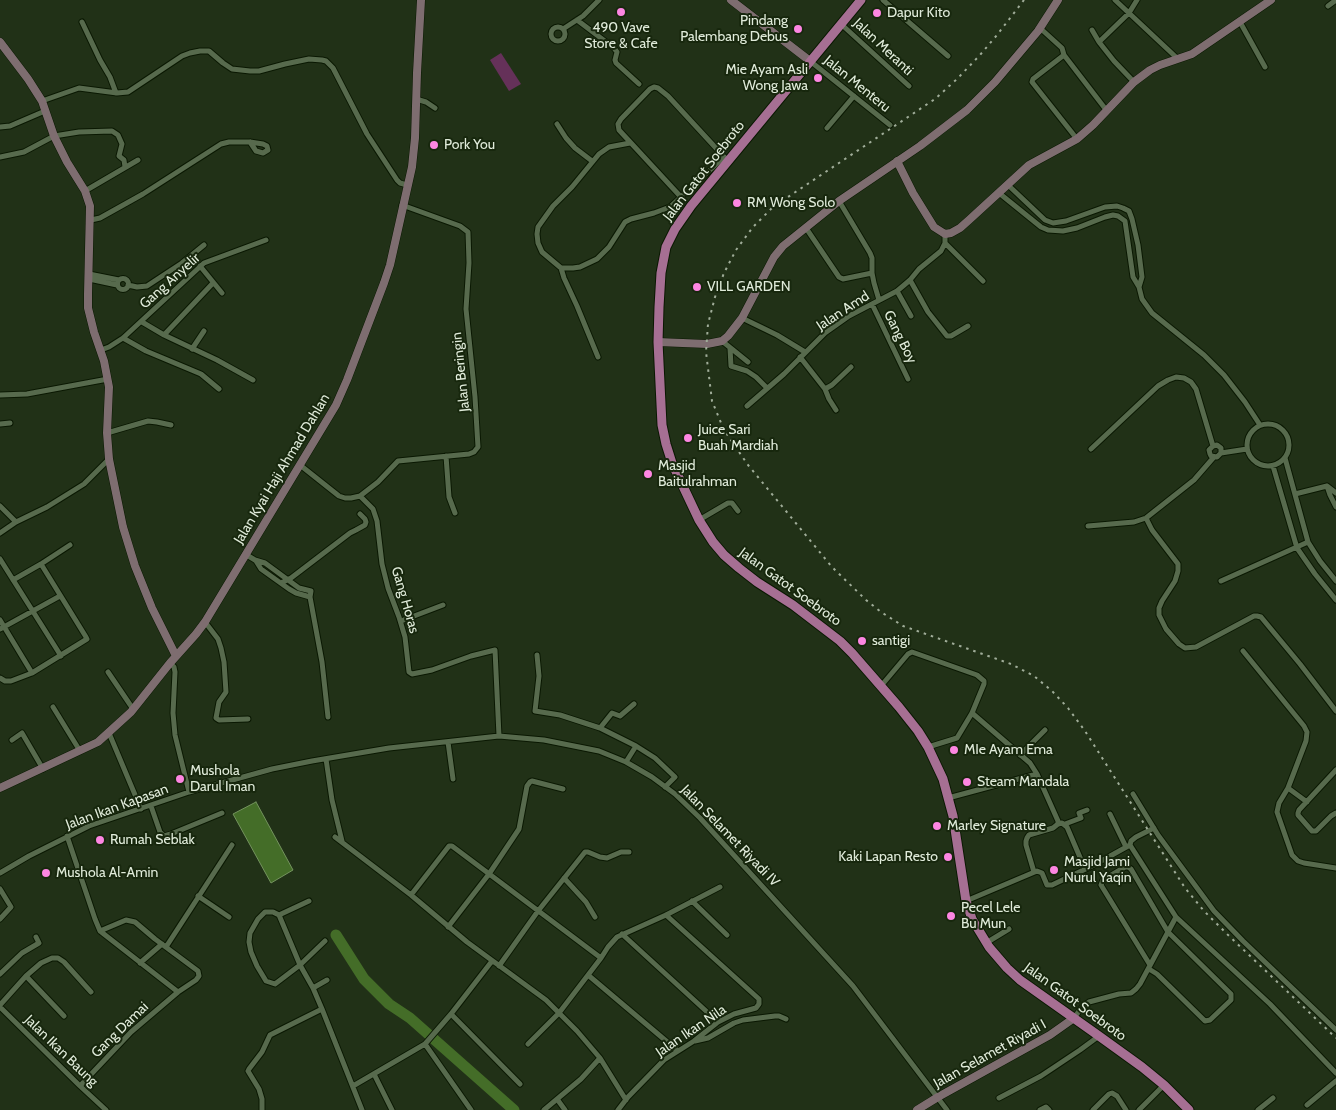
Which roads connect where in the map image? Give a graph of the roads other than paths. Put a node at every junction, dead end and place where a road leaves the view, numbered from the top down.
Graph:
1 (421, 0) edge
2 (599, 0) edge
3 (731, 0) edge
4 (861, 0) edge
5 (883, 0) edge
6 (1058, 0) edge
7 (1115, 0) edge
8 (1137, 0) edge
9 (1271, 0) edge
10 (1336, 0) edge
11 (1328, 6) dead end
12 (1129, 13) junction
13 (577, 20) junction
14 (82, 22) dead end
15 (1240, 22) junction
16 (841, 24) junction
17 (1040, 28) junction
18 (563, 29) dead end
19 (1092, 30) dead end
20 (0, 42) edge
21 (1099, 42) junction
22 (1064, 54) junction
23 (948, 56) dead end
24 (1178, 59) junction
25 (810, 61) junction
26 (1266, 67) dead end
27 (1134, 82) junction
28 (640, 84) dead end
29 (909, 86) dead end
30 (116, 93) junction
31 (854, 96) junction
32 (416, 99) junction
33 (42, 101) junction
34 (435, 108) dead end
35 (45, 111) junction
36 (1106, 111) junction
37 (557, 124) dead end
38 (890, 125) dead end
39 (0, 128) edge
40 (827, 128) dead end
41 (54, 136) junction
42 (1077, 139) junction
43 (250, 142) dead end
44 (630, 143) junction
45 (0, 157) edge
46 (726, 159) junction
47 (138, 160) dead end
48 (592, 161) junction
49 (897, 161) junction
50 (125, 167) junction
51 (1008, 185) junction
52 (407, 186) junction
53 (85, 191) junction
54 (999, 194) junction
55 (680, 196) junction
56 (839, 201) junction
57 (402, 205) junction
58 (1132, 219) junction
59 (91, 220) junction
60 (1044, 220) junction
61 (1125, 221) junction
62 (1041, 227) junction
63 (806, 228) junction
64 (946, 234) junction
65 (266, 240) dead end
66 (945, 243) junction
67 (204, 245) dead end
68 (200, 266) junction
69 (561, 268) junction
70 (872, 272) junction
71 (89, 276) junction
72 (910, 280) junction
73 (983, 281) dead end
74 (118, 282) junction
75 (213, 283) junction
76 (128, 284) junction
77 (1139, 287) junction
78 (897, 290) junction
79 (222, 293) dead end
80 (879, 300) junction
81 (872, 304) junction
82 (911, 316) dead end
83 (742, 318) junction
84 (142, 322) junction
85 (968, 326) dead end
86 (204, 331) dead end
87 (164, 335) junction
88 (123, 338) junction
89 (722, 341) junction
90 (658, 342) junction
91 (730, 348) junction
92 (192, 349) junction
93 (101, 350) junction
94 (805, 352) junction
95 (598, 357) dead end
96 (800, 357) junction
97 (748, 362) dead end
98 (851, 367) dead end
99 (108, 379) junction
100 (908, 379) dead end
101 (253, 380) dead end
102 (767, 388) junction
103 (219, 389) dead end
104 (825, 389) junction
105 (0, 395) edge
106 (747, 406) dead end
107 (836, 410) dead end
108 (10, 423) dead end
109 (0, 424) edge
110 (171, 425) dead end
111 (1260, 425) junction
112 (107, 433) junction
113 (1213, 446) junction
114 (1091, 449) dead end
115 (1247, 449) junction
116 (1222, 453) junction
117 (446, 456) junction
118 (1214, 457) junction
119 (1285, 458) junction
120 (108, 459) junction
121 (300, 465) junction
122 (1273, 466) junction
123 (1327, 486) junction
124 (1336, 493) edge
125 (1295, 494) junction
126 (360, 496) junction
127 (0, 506) edge
128 (1336, 507) edge
129 (738, 511) dead end
130 (455, 513) dead end
131 (360, 514) dead end
132 (1146, 518) junction
133 (699, 520) junction
134 (16, 522) junction
135 (1088, 526) dead end
136 (0, 534) edge
137 (1308, 542) junction
138 (70, 545) dead end
139 (1297, 548) junction
140 (246, 554) junction
141 (0, 559) edge
142 (255, 560) junction
143 (41, 564) junction
144 (13, 580) junction
145 (287, 580) junction
146 (1221, 581) dead end
147 (1336, 581) edge
148 (282, 583) junction
149 (60, 596) junction
150 (310, 597) junction
151 (1336, 600) edge
152 (443, 605) dead end
153 (33, 611) junction
154 (0, 620) edge
155 (401, 621) junction
156 (205, 622) junction
157 (2, 628) edge
158 (1243, 651) dead end
159 (537, 655) dead end
160 (60, 656) junction
161 (176, 656) junction
162 (170, 663) junction
163 (108, 672) dead end
164 (32, 673) junction
165 (0, 678) edge
166 (881, 686) junction
167 (634, 704) dead end
168 (53, 707) dead end
169 (133, 709) junction
170 (1336, 711) edge
171 (972, 713) junction
172 (328, 718) dead end
173 (248, 719) dead end
174 (600, 728) junction
175 (1044, 730) dead end
176 (109, 733) junction
177 (499, 736) junction
178 (12, 740) dead end
179 (448, 742) junction
180 (636, 746) junction
181 (928, 747) junction
182 (80, 751) junction
183 (1020, 755) junction
184 (326, 759) junction
185 (626, 762) junction
186 (43, 769) junction
187 (1336, 770) edge
188 (1037, 774) junction
189 (453, 779) dead end
190 (665, 787) junction
191 (0, 788) edge
192 (1288, 788) junction
193 (563, 789) dead end
194 (190, 792) junction
195 (1133, 794) dead end
196 (948, 798) junction
197 (1307, 802) junction
198 (151, 806) junction
199 (141, 809) junction
200 (1087, 810) dead end
201 (222, 813) dead end
202 (1336, 813) edge
203 (1110, 814) dead end
204 (1058, 824) junction
205 (1065, 824) junction
206 (1154, 828) junction
207 (67, 836) junction
208 (335, 837) dead end
209 (342, 842) junction
210 (232, 844) dead end
211 (1128, 846) junction
212 (629, 852) dead end
213 (1336, 868) edge
214 (1085, 869) junction
215 (1034, 872) junction
216 (0, 874) edge
217 (489, 874) junction
218 (564, 878) junction
219 (720, 887) dead end
220 (0, 889) edge
221 (411, 895) junction
222 (198, 896) junction
223 (309, 900) dead end
224 (692, 901) junction
225 (966, 901) junction
226 (538, 910) junction
227 (666, 915) junction
228 (279, 916) junction
229 (229, 917) dead end
230 (596, 917) dead end
231 (1176, 917) junction
232 (0, 919) edge
233 (448, 927) junction
234 (1009, 929) dead end
235 (100, 931) junction
236 (1168, 932) junction
237 (622, 934) junction
238 (726, 935) dead end
239 (36, 937) dead end
240 (325, 941) dead end
241 (986, 943) junction
242 (164, 945) junction
243 (602, 958) junction
244 (492, 961) junction
245 (140, 963) junction
246 (300, 964) junction
247 (499, 966) junction
248 (1150, 967) junction
249 (0, 974) edge
250 (588, 975) junction
251 (26, 976) junction
252 (327, 980) dead end
253 (313, 988) junction
254 (91, 992) dead end
255 (178, 992) junction
256 (0, 1006) edge
257 (322, 1008) junction
258 (559, 1013) junction
259 (451, 1014) junction
260 (64, 1016) dead end
261 (1074, 1018) junction
262 (786, 1019) dead end
263 (718, 1022) junction
264 (1336, 1030) edge
265 (1099, 1036) junction
266 (428, 1041) junction
267 (694, 1041) junction
268 (528, 1044) dead end
269 (678, 1051) junction
270 (600, 1058) junction
271 (1336, 1073) edge
272 (374, 1074) junction
273 (1336, 1081) edge
274 (520, 1084) dead end
275 (80, 1086) junction
276 (353, 1086) junction
277 (1164, 1086) junction
278 (938, 1096) junction
279 (999, 1098) dead end
280 (1273, 1098) dead end
281 (557, 1099) junction
282 (626, 1100) junction
283 (1306, 1106) dead end
284 (106, 1110) edge
285 (262, 1110) edge
286 (362, 1110) edge
287 (392, 1110) edge
288 (470, 1110) edge
289 (544, 1110) edge
290 (565, 1110) edge
291 (618, 1110) edge
292 (917, 1110) edge
293 (947, 1110) edge
294 (1040, 1110) edge
295 (1049, 1110) edge
296 (1094, 1110) edge
297 (1126, 1110) edge
298 (1139, 1110) edge
299 (1189, 1110) edge
300 (1258, 1110) edge

1 - 32 street, Jalan Kyai Haji Ahmad Dahlan
2 - 13 street
3 - 25 street
4 - 16 main road, Jalan Gatot Soebroto
5 - 23 street
6 - 17 street
7 - 12 street
8 - 12 street
9 - 15 street
10 - 11 street
12 - 21 street
12 - 24 street
13 - 18 street
13 - 28 street
14 - 30 street
15 - 24 street
15 - 26 street
16 - 25 main road, Jalan Gatot Soebroto
16 - 29 street, Jalan Meranti
17 - 22 street
17 - 49 street
19 - 21 street
20 - 33 street
21 - 27 street
22 - 36 street
22 - 42 street
24 - 27 street
25 - 31 street, Jalan Menteru
25 - 46 main road, Jalan Gatot Soebroto
27 - 36 street
30 - 33 street
30 - 52 street
31 - 38 street, Jalan Menteru
31 - 40 street
32 - 34 street
32 - 52 street, Jalan Kyai Haji Ahmad Dahlan
33 - 35 street
35 - 39 street
35 - 41 street
36 - 42 street
37 - 48 street
41 - 45 street
41 - 50 street
41 - 53 street
42 - 51 street
43 - 59 street
44 - 46 street
44 - 48 street
44 - 55 street
46 - 55 street
46 - 90 main road, Jalan Gatot Soebroto
47 - 50 street
48 - 69 street
49 - 56 street
49 - 64 street
50 - 53 street
51 - 54 street
51 - 60 street
52 - 57 street, Jalan Kyai Haji Ahmad Dahlan
53 - 59 street
54 - 62 street
54 - 64 street
55 - 69 street
56 - 63 street
56 - 70 street
57 - 117 street, Jalan Beringin
57 - 121 street, Jalan Kyai Haji Ahmad Dahlan
58 - 60 street
58 - 61 street
58 - 77 street
59 - 71 street
60 - 62 street
61 - 62 street
61 - 77 street
63 - 70 street
63 - 83 street
64 - 66 street
65 - 68 street, Gang Anyelir
66 - 72 street, Jalan Amd
66 - 73 street
67 - 76 street
68 - 75 street
68 - 84 street, Gang Anyelir
69 - 95 street
70 - 80 street
71 - 74 street
71 - 93 street
72 - 78 street, Jalan Amd
72 - 85 street
74 - 76 street
74 - 76 street
75 - 79 street
75 - 87 street
77 - 111 street
78 - 80 street, Jalan Amd
78 - 82 street
80 - 81 street, Jalan Amd
81 - 94 street, Jalan Amd
81 - 100 street, Gang Boy
83 - 89 street
83 - 94 street
84 - 87 street
84 - 88 street, Gang Anyelir
86 - 92 street
87 - 92 street
88 - 93 street, Gang Anyelir
88 - 103 street
89 - 90 street
89 - 91 street
90 - 133 main road, Jalan Gatot Soebroto
91 - 97 street
91 - 102 street
92 - 101 street
93 - 99 street
94 - 96 street, Jalan Amd
96 - 102 street, Jalan Amd
96 - 104 street
98 - 104 street
99 - 105 street
99 - 112 street
102 - 106 street, Jalan Amd
104 - 107 street
108 - 109 street
110 - 112 street
111 - 115 street
111 - 119 street
112 - 120 street
113 - 114 street
113 - 116 street
113 - 118 street
115 - 116 street
115 - 122 street
116 - 118 street
117 - 126 street, Jalan Beringin
117 - 130 street
118 - 132 street
119 - 122 street
119 - 125 street
120 - 134 street
120 - 161 street
121 - 126 street
121 - 140 street, Jalan Kyai Haji Ahmad Dahlan
122 - 139 street
123 - 124 street
123 - 125 street
123 - 128 street
125 - 137 street
126 - 155 street, Gang Horas
127 - 134 street
129 - 133 street
131 - 145 street
132 - 135 street
132 - 170 street
133 - 166 main road, Jalan Gatot Soebroto
134 - 136 street
137 - 139 street
137 - 147 street
138 - 143 street
139 - 146 street
139 - 151 street
140 - 142 street
140 - 156 street, Jalan Kyai Haji Ahmad Dahlan
141 - 144 street
142 - 145 street
142 - 148 street
143 - 144 street
143 - 149 street
144 - 153 street
145 - 148 street
145 - 150 street
148 - 150 street
149 - 153 street
149 - 160 street
150 - 172 street
152 - 155 street
153 - 157 street
153 - 160 street
154 - 157 street
155 - 177 street, Gang Horas
156 - 161 street, Jalan Kyai Haji Ahmad Dahlan
156 - 173 street
157 - 164 street
158 - 192 street
159 - 174 street
160 - 164 street
161 - 162 street, Jalan Kyai Haji Ahmad Dahlan
162 - 169 street, Jalan Kyai Haji Ahmad Dahlan
162 - 194 street
163 - 169 street
164 - 165 street
166 - 171 street
166 - 181 main road, Jalan Gatot Soebroto
167 - 174 street
168 - 182 street
169 - 176 street, Jalan Kyai Haji Ahmad Dahlan
171 - 181 street
171 - 183 street
174 - 180 street
175 - 183 street
176 - 182 street, Jalan Kyai Haji Ahmad Dahlan
176 - 199 street
177 - 179 street, Jalan Selamet Riyadi IV
177 - 185 street, Jalan Selamet Riyadi IV
178 - 186 street
179 - 184 street, Jalan Selamet Riyadi IV
179 - 189 street
180 - 185 street
180 - 190 street
181 - 196 main road, Jalan Gatot Soebroto
182 - 186 street, Jalan Kyai Haji Ahmad Dahlan
183 - 188 street
184 - 194 street, Jalan Selamet Riyadi IV
184 - 209 street
185 - 190 street, Jalan Selamet Riyadi IV
186 - 191 street, Jalan Kyai Haji Ahmad Dahlan
187 - 197 street
188 - 196 street
188 - 204 street
190 - 278 street, Jalan Selamet Riyadi IV
192 - 197 street
192 - 213 street
193 - 217 street
194 - 198 street, Jalan Ikan Kapasan
195 - 206 street
196 - 225 main road, Jalan Gatot Soebroto
197 - 202 street
198 - 199 street, Jalan Ikan Kapasan
198 - 201 street
199 - 207 street, Jalan Ikan Kapasan
200 - 205 street
203 - 211 street
204 - 205 street
204 - 215 street
205 - 214 street
206 - 211 street
206 - 264 street
207 - 216 street, Jalan Ikan Kapasan
207 - 235 street
208 - 209 street
209 - 221 street
210 - 222 street
211 - 214 street
211 - 231 street
212 - 218 street
214 - 215 street
215 - 225 street
217 - 221 street
217 - 226 street
217 - 233 street
218 - 226 street
218 - 230 street
219 - 224 street
220 - 232 street
221 - 233 street
222 - 229 street
222 - 242 street
223 - 228 street
224 - 227 street
224 - 238 street
225 - 241 main road, Jalan Gatot Soebroto
226 - 243 street
226 - 247 street
227 - 237 street
227 - 263 street, Jalan Ikan Nila
228 - 246 street
228 - 246 street
231 - 236 street
231 - 271 street
233 - 244 street
234 - 241 street
235 - 242 street
235 - 245 street
236 - 248 street
236 - 248 street
236 - 248 street
237 - 243 street
237 - 263 street
239 - 249 street
240 - 246 street
241 - 261 main road, Jalan Gatot Soebroto
242 - 245 street
242 - 255 street, Gang Damai
243 - 250 street
244 - 247 street
244 - 259 street
245 - 255 street
246 - 253 street
247 - 258 street
248 - 261 street
250 - 258 street
250 - 269 street
251 - 254 street
251 - 256 street
251 - 260 street
252 - 253 street
253 - 257 street
255 - 275 street, Gang Damai
256 - 275 street, Jalan Ikan Baung
257 - 276 street
257 - 285 street
258 - 268 street
258 - 270 street
259 - 266 street
259 - 274 street
261 - 265 main road, Jalan Gatot Soebroto
261 - 278 street, Jalan Selamet Riyadi I
262 - 267 street
263 - 267 street, Jalan Ikan Nila
265 - 277 main road, Jalan Gatot Soebroto
265 - 279 street
266 - 272 street
266 - 288 street
267 - 269 street, Jalan Ikan Nila
269 - 282 street, Jalan Ikan Nila
270 - 281 street
270 - 282 street
272 - 276 street
272 - 287 street
273 - 283 street
275 - 284 street, Jalan Ikan Baung
276 - 286 street
277 - 298 street
277 - 299 main road, Jalan Gatot Soebroto
278 - 292 street, Jalan Selamet Riyadi I
278 - 293 street, Jalan Selamet Riyadi IV
280 - 300 street
281 - 289 street
281 - 290 street
282 - 291 street, Jalan Ikan Nila
294 - 295 street
296 - 297 street

